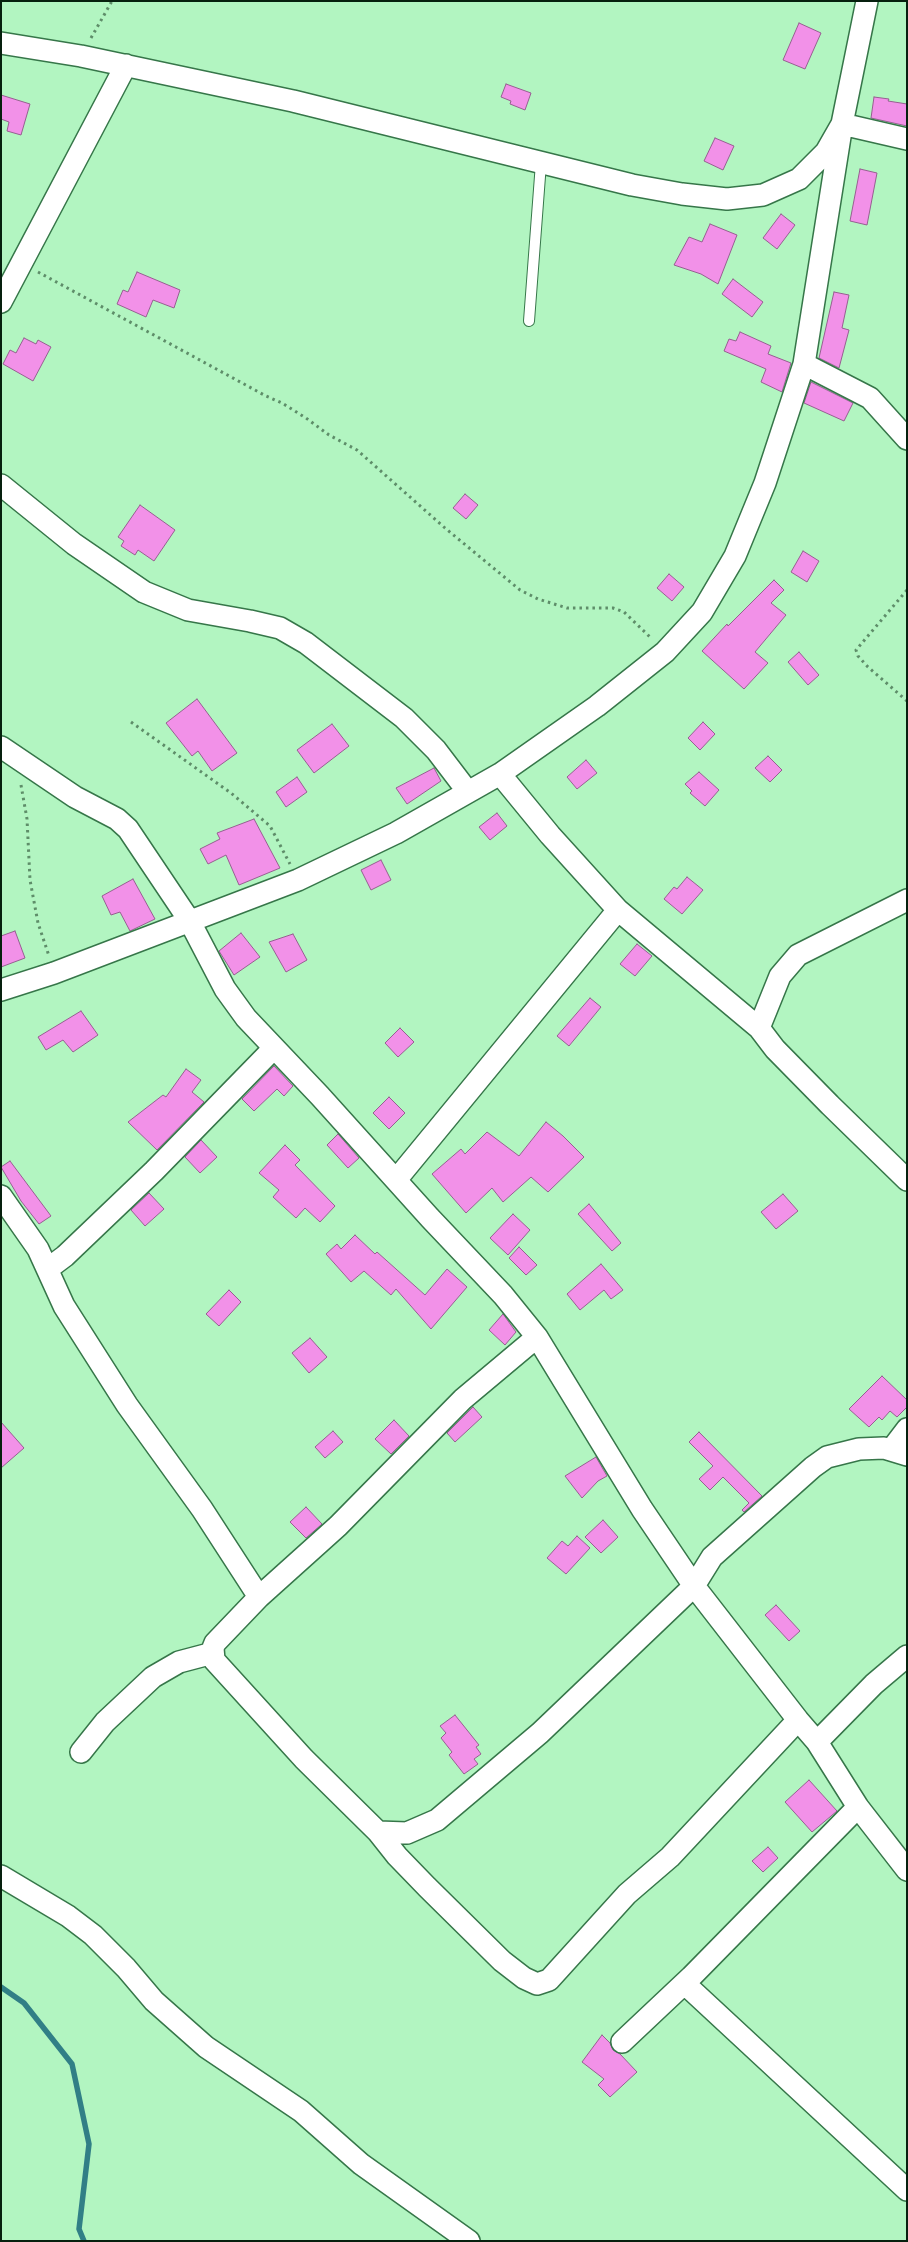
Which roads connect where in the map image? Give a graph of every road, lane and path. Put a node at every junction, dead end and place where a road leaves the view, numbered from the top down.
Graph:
1 (112, 1) edge
2 (867, 1) edge
3 (1, 42) edge
4 (81, 56) junction
5 (126, 65) junction
6 (842, 124) junction
7 (907, 139) edge
8 (541, 163) junction
9 (22, 264) junction
10 (1, 302) edge
11 (529, 321) dead end
12 (804, 364) junction
13 (907, 438) edge
14 (1, 486) edge
15 (907, 590) edge
16 (665, 652) junction
17 (907, 701) edge
18 (131, 722) dead end
19 (9, 753) edge
20 (500, 774) junction
21 (468, 792) junction
22 (298, 880) junction
23 (907, 900) edge
24 (618, 910) junction
25 (189, 920) junction
26 (54, 973) junction
27 (1, 990) edge
28 (759, 1028) junction
29 (274, 1048) junction
30 (396, 1180) junction
31 (907, 1180) edge
32 (1, 1196) edge
33 (49, 1268) junction
34 (537, 1337) junction
35 (907, 1429) edge
36 (899, 1453) edge
37 (694, 1586) junction
38 (259, 1597) junction
39 (212, 1653) junction
40 (907, 1656) edge
41 (798, 1720) junction
42 (817, 1742) junction
43 (81, 1752) dead end
44 (858, 1806) junction
45 (378, 1832) junction
46 (904, 1863) edge
47 (1, 1876) edge
48 (685, 1984) junction
49 (622, 2042) dead end
50 (907, 2190) edge
51 (469, 2241) edge

1 - 4 path
2 - 6 street
3 - 4 street
4 - 5 street
5 - 8 street
5 - 9 street
6 - 7 street
6 - 8 street
6 - 12 street
8 - 11 lane
9 - 10 street
9 - 16 path
12 - 13 street
12 - 16 street
14 - 21 street
15 - 17 path
16 - 20 street
18 - 22 path
19 - 25 street
19 - 26 path
20 - 21 street
20 - 24 street
21 - 22 street
22 - 25 street
23 - 28 street
24 - 28 street
24 - 30 street
25 - 26 street
25 - 29 street
26 - 27 street
28 - 31 street
29 - 30 street
29 - 33 street
30 - 34 street
32 - 33 street
33 - 38 street
34 - 37 street
34 - 38 street
35 - 36 street
36 - 37 street
37 - 41 street
37 - 45 street
38 - 39 street
39 - 43 street
39 - 45 street
40 - 42 street
41 - 42 street
41 - 45 street
42 - 44 street
44 - 46 street
44 - 48 street
47 - 51 street
48 - 49 street
48 - 50 street

